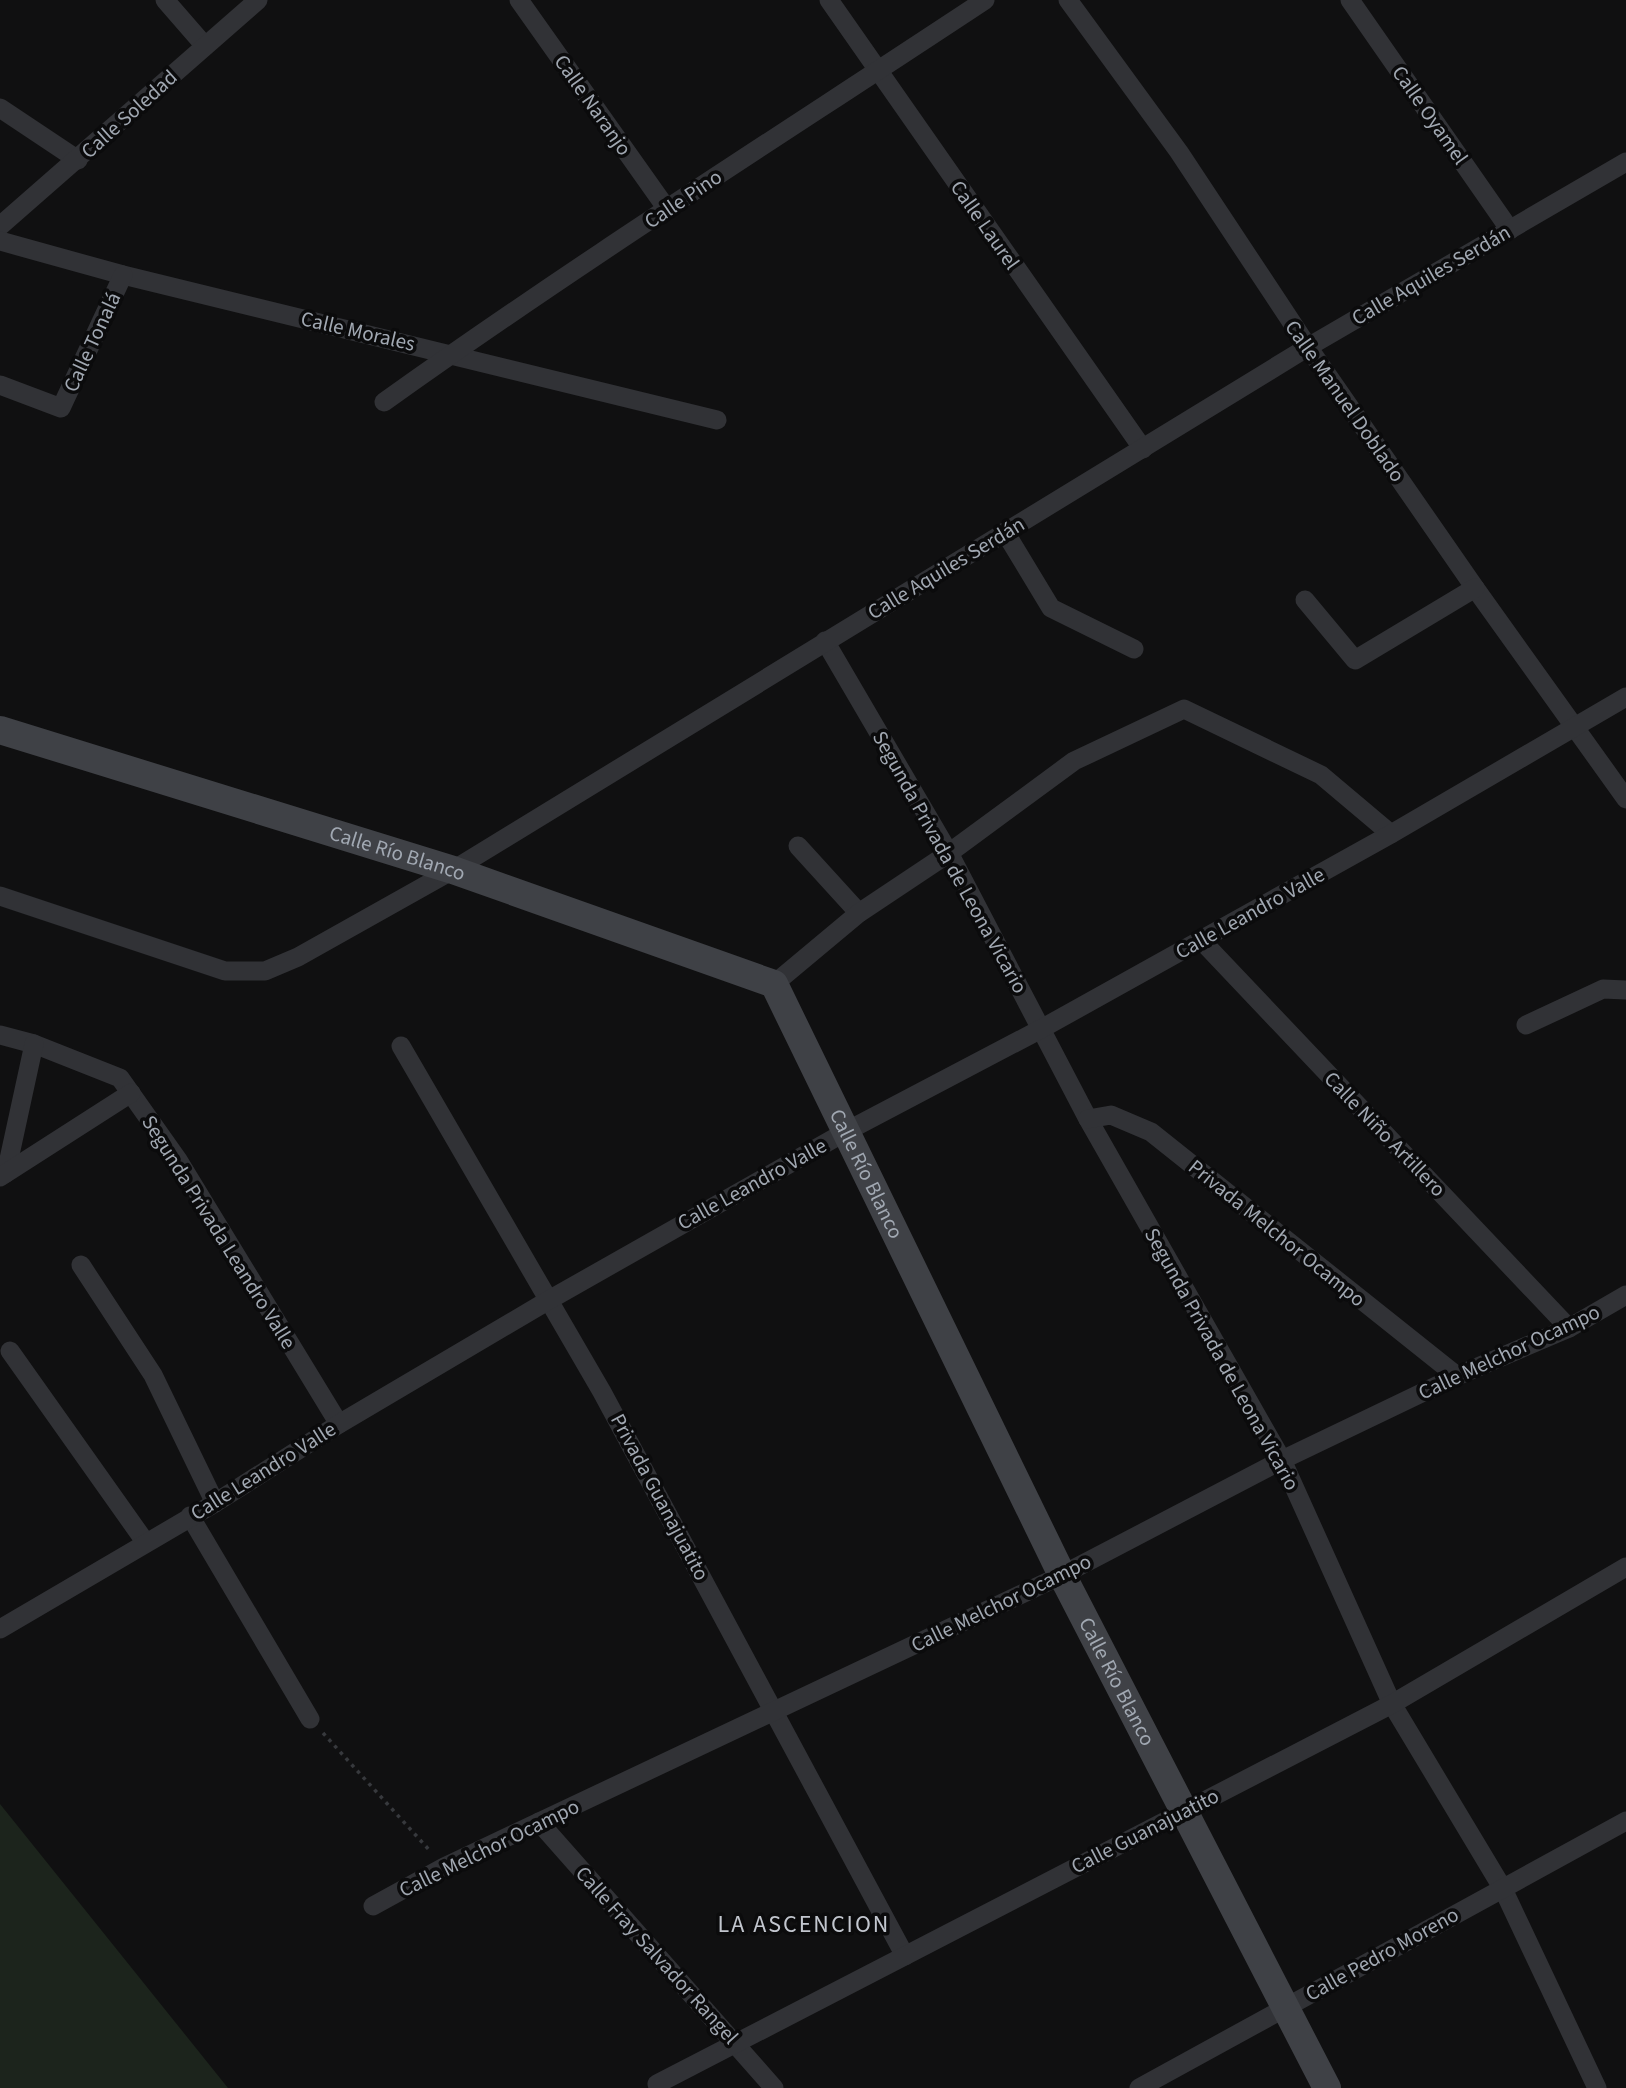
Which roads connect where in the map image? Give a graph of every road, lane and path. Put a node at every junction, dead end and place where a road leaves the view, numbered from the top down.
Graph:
1 (165, 0) edge
2 (258, 0) edge
3 (519, 0) edge
4 (829, 0) edge
5 (985, 0) edge
6 (1068, 0) edge
7 (1350, 0) edge
8 (205, 46) junction
9 (877, 71) junction
10 (0, 108) edge
11 (78, 160) junction
12 (1626, 162) edge
13 (667, 209) junction
14 (0, 226) edge
15 (1510, 230) junction
16 (0, 241) edge
17 (123, 275) junction
18 (1307, 347) junction
19 (453, 354) junction
20 (0, 385) edge
21 (384, 402) dead end
22 (717, 419) dead end
23 (1143, 449) junction
24 (1005, 532) junction
25 (1475, 589) junction
26 (1305, 600) dead end
27 (825, 641) junction
28 (1134, 649) dead end
29 (1626, 697) edge
30 (1575, 727) junction
31 (0, 730) edge
32 (1626, 799) edge
33 (1391, 834) junction
34 (798, 846) dead end
35 (949, 853) junction
36 (453, 870) junction
37 (0, 896) edge
38 (859, 913) junction
39 (1201, 940) junction
40 (774, 984) junction
41 (1626, 990) edge
42 (1526, 1025) dead end
43 (1041, 1029) junction
44 (0, 1035) edge
45 (34, 1044) junction
46 (401, 1046) dead end
47 (131, 1093) junction
48 (1088, 1119) junction
49 (847, 1131) junction
50 (3, 1175) edge
51 (81, 1265) dead end
52 (1626, 1295) edge
53 (548, 1300) junction
54 (1569, 1328) junction
55 (10, 1351) dead end
56 (1457, 1376) junction
57 (339, 1424) junction
58 (1282, 1461) junction
59 (215, 1503) junction
60 (190, 1516) junction
61 (146, 1544) junction
62 (1626, 1567) edge
63 (1062, 1575) junction
64 (0, 1629) edge
65 (1392, 1704) junction
66 (775, 1711) junction
67 (310, 1719) joint
68 (1185, 1811) junction
69 (1626, 1821) edge
70 (539, 1822) junction
71 (444, 1867) junction
72 (1503, 1889) junction
73 (373, 1906) dead end
74 (905, 1956) junction
75 (1285, 2008) junction
76 (736, 2043) junction
77 (657, 2084) dead end
78 (774, 2088) edge
79 (1139, 2088) edge
80 (1327, 2088) edge
81 (1597, 2088) edge

1 - 8 street
2 - 8 street, Calle Soledad
3 - 13 street, Calle Naranjo
4 - 9 street, Calle Laurel
5 - 9 street, Calle Pino
6 - 18 street, Calle Manuel Doblado
7 - 15 street, Calle Oyamel
8 - 11 street, Calle Soledad
9 - 13 street, Calle Pino
9 - 23 street, Calle Laurel
10 - 11 street
11 - 14 street, Calle Soledad
12 - 15 street, Calle Aquiles Serdán
13 - 19 street, Calle Pino
15 - 18 street, Calle Aquiles Serdán
16 - 17 street, Calle Morales
17 - 19 street, Calle Morales
17 - 20 street, Calle Tonalá
18 - 23 street, Calle Aquiles Serdán
18 - 25 street, Calle Manuel Doblado
19 - 21 street, Calle Pino
19 - 22 street, Calle Morales
23 - 24 street, Calle Aquiles Serdán
24 - 27 street, Calle Aquiles Serdán
24 - 28 street
25 - 26 street
25 - 30 street, Calle Manuel Doblado
27 - 35 street, Segunda Privada de Leona Vicario
27 - 36 street, Calle Aquiles Serdán
29 - 30 street, Calle Leandro Valle
30 - 32 street, Calle Manuel Doblado
30 - 33 street, Calle Leandro Valle
31 - 36 street, Calle Río Blanco
33 - 35 street
33 - 39 street, Calle Leandro Valle
34 - 38 street
35 - 38 street
35 - 43 street, Segunda Privada de Leona Vicario
36 - 37 street, Calle Aquiles Serdán
36 - 40 street, Calle Río Blanco
38 - 40 street
39 - 43 street, Calle Leandro Valle
39 - 54 street, Calle Niño Artillero
40 - 49 street, Calle Río Blanco
41 - 42 street
43 - 48 street, Segunda Privada de Leona Vicario
43 - 49 street, Calle Leandro Valle
44 - 45 street, Segunda Privada Leandro Valle
45 - 47 street, Segunda Privada Leandro Valle
45 - 50 street
46 - 53 street, Privada Guanajuatito
47 - 50 street
47 - 57 street, Segunda Privada Leandro Valle
48 - 56 street, Privada Melchor Ocampo
48 - 58 street, Segunda Privada de Leona Vicario
49 - 53 street, Calle Leandro Valle
49 - 63 street, Calle Río Blanco
51 - 59 street
52 - 54 street, Calle Melchor Ocampo
53 - 57 street, Calle Leandro Valle
53 - 66 street, Privada Guanajuatito
54 - 56 street, Calle Melchor Ocampo
55 - 61 street
56 - 58 street, Calle Melchor Ocampo
57 - 59 street, Calle Leandro Valle
58 - 63 street, Calle Melchor Ocampo
58 - 65 street, Segunda Privada de Leona Vicario
59 - 60 street, Calle Leandro Valle
60 - 61 street, Calle Leandro Valle
60 - 67 street
61 - 64 street, Calle Leandro Valle
62 - 65 street, Calle Guanajuatito
63 - 66 street, Calle Melchor Ocampo
63 - 68 street, Calle Río Blanco
65 - 68 street, Calle Guanajuatito
65 - 72 street, Segunda Privada de Leona Vicario
66 - 70 street, Calle Melchor Ocampo
66 - 74 street, Privada Guanajuatito
67 - 71 path
68 - 74 street, Calle Guanajuatito
68 - 75 street, Calle Río Blanco
69 - 72 street, Calle Pedro Moreno
70 - 71 street, Calle Melchor Ocampo
70 - 76 street, Calle Fray Salvador Rangel
71 - 73 street, Calle Melchor Ocampo
72 - 75 street, Calle Pedro Moreno
72 - 81 street, Segunda Privada de Leona Vicario
74 - 76 street, Calle Guanajuatito
75 - 79 street, Calle Pedro Moreno
75 - 80 street, Calle Río Blanco
76 - 77 street, Calle Guanajuatito
76 - 78 street, Calle Fray Salvador Rangel

